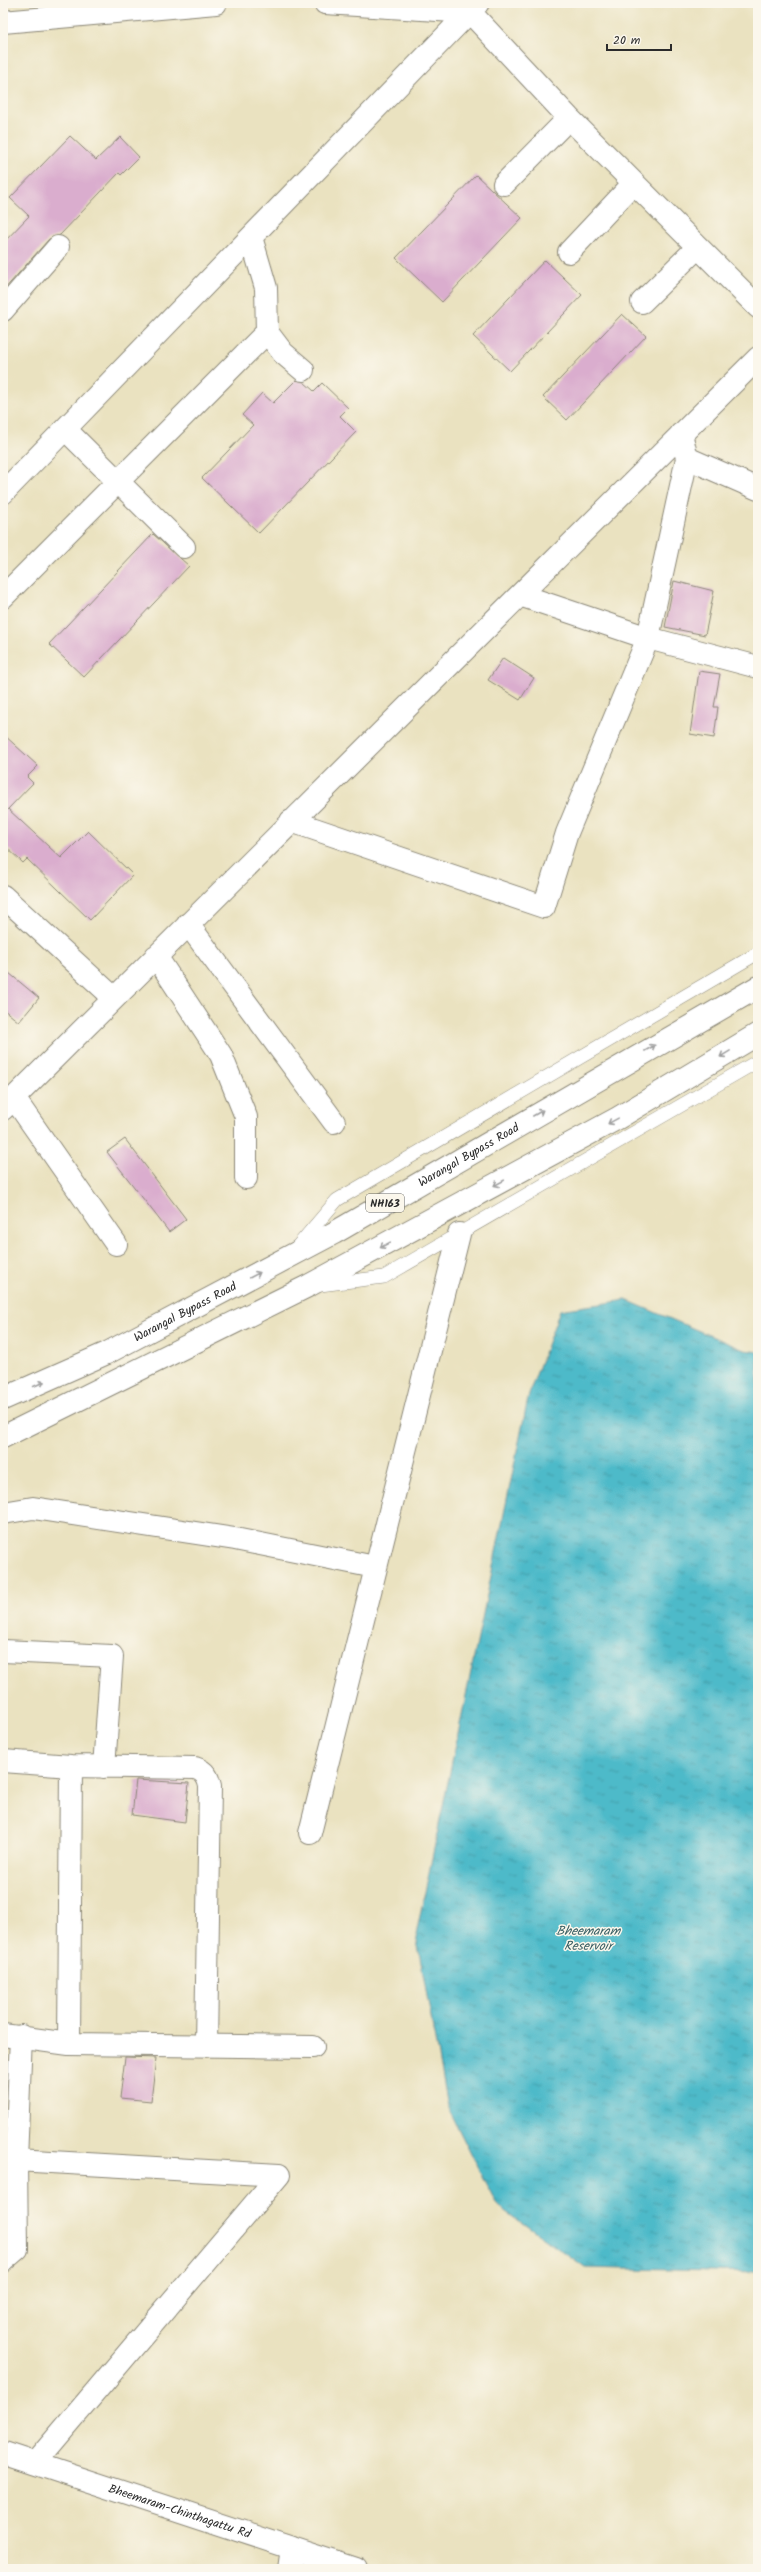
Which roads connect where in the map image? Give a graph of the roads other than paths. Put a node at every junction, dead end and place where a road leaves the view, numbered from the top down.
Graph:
1 (216, 3) edge
2 (326, 3) edge
3 (474, 7) edge
4 (3, 22) edge
5 (569, 118) junction
6 (634, 183) junction
7 (504, 184) dead end
8 (251, 237) junction
9 (58, 247) dead end
10 (698, 247) junction
11 (569, 252) dead end
12 (642, 302) dead end
13 (758, 307) edge
14 (3, 310) edge
15 (267, 332) junction
16 (758, 358) edge
17 (304, 370) dead end
18 (750, 377) edge
19 (65, 429) junction
20 (681, 434) junction
21 (687, 458) junction
22 (117, 483) junction
23 (758, 489) edge
24 (3, 493) edge
25 (184, 547) dead end
26 (520, 595) junction
27 (3, 597) edge
28 (648, 638) junction
29 (758, 667) edge
30 (292, 821) junction
31 (3, 896) edge
32 (188, 924) junction
33 (758, 953) edge
34 (156, 956) junction
35 (758, 987) edge
36 (114, 998) junction
37 (758, 1034) edge
38 (758, 1061) edge
39 (8, 1104) edge
40 (334, 1122) dead end
41 (246, 1178) dead end
42 (459, 1234) junction
43 (116, 1244) dead end
44 (290, 1256) junction
45 (308, 1286) junction
46 (3, 1399) edge
47 (3, 1437) edge
48 (3, 1513) edge
49 (375, 1567) junction
50 (3, 1651) edge
51 (3, 1761) edge
52 (71, 1766) junction
53 (104, 1767) junction
54 (310, 1833) dead end
55 (12, 2035) edge
56 (69, 2044) junction
57 (206, 2046) junction
58 (313, 2047) dead end
59 (16, 2160) junction
60 (3, 2261) edge
61 (3, 2453) edge
62 (35, 2463) junction
63 (291, 2559) edge
64 (356, 2569) edge

1 - 4 main road
2 - 3 main road
3 - 5 main road
3 - 8 main road
5 - 6 main road
5 - 7 main road
6 - 10 main road
6 - 11 main road
8 - 15 main road
8 - 19 main road
9 - 14 main road
10 - 12 main road
10 - 13 main road
15 - 17 main road
15 - 22 main road
16 - 18 main road
18 - 20 main road
19 - 22 main road
19 - 24 main road
20 - 21 main road
20 - 26 main road
21 - 23 main road
21 - 28 main road
22 - 25 main road
22 - 27 main road
26 - 28 main road
26 - 30 main road
28 - 29 main road
28 - 30 main road
30 - 32 main road
31 - 36 main road
32 - 34 main road
32 - 40 main road
33 - 44 lane
34 - 36 main road
34 - 41 main road
44 -> 35 main road, Warangal Bypass Road / NH163
36 - 39 main road
37 -> 45 main road
38 - 42 lane
39 - 43 main road
42 - 45 lane
42 - 49 main road
46 -> 44 main road, Warangal Bypass Road / NH163
45 - 47 main road
48 - 49 main road
49 - 54 main road
50 - 53 main road
51 - 52 main road
52 - 53 main road
52 - 56 main road
53 - 57 main road
55 - 56 main road
55 - 59 main road
56 - 57 main road
57 - 58 main road
59 - 60 main road
59 - 62 main road
61 - 62 main road, Bheemaram-Chinthagattu Rd
62 - 63 main road, Bheemaram-Chinthagattu Rd
63 - 64 main road, Bheemaram-Chinthagattu Rd

